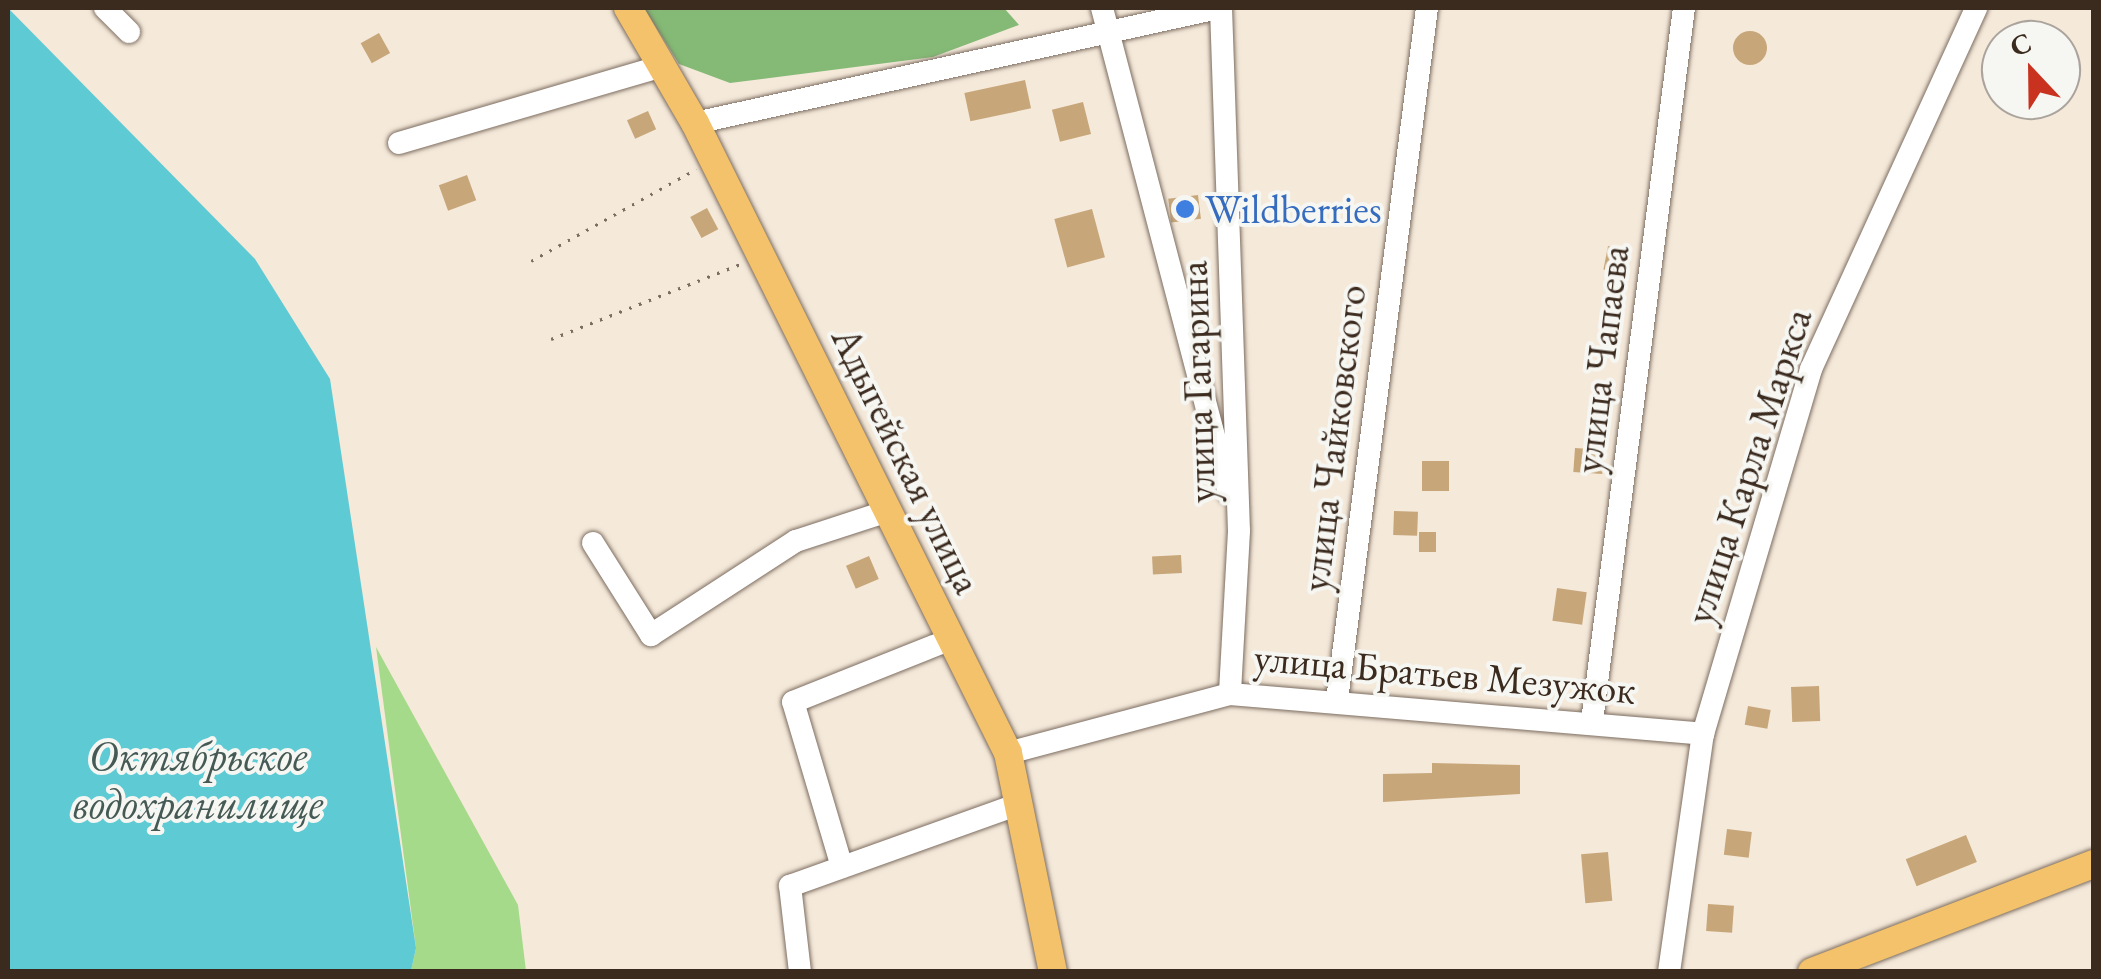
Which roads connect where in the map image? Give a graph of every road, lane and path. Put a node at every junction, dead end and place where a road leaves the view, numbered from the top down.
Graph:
1 (105, 8) edge
2 (628, 8) edge
3 (1102, 8) edge
4 (1219, 8) edge
5 (1427, 8) edge
6 (1684, 8) edge
7 (1976, 8) edge
8 (130, 32) dead end
9 (1106, 32) junction
10 (662, 66) junction
11 (695, 123) junction
12 (399, 142) dead end
13 (714, 160) junction
14 (762, 256) junction
15 (531, 261) dead end
16 (551, 340) dead end
17 (888, 511) junction
18 (1240, 531) junction
19 (593, 543) dead end
20 (951, 639) junction
21 (1230, 694) junction
22 (1336, 700) junction
23 (1592, 720) junction
24 (1703, 734) junction
25 (1008, 753) junction
26 (1016, 805) junction
27 (2094, 864) edge
28 (842, 867) junction
29 (800, 972) edge
30 (1053, 972) edge
31 (1669, 972) edge
32 (1812, 972) edge

1 - 8 street
2 - 10 main road, Адыгейская улица
3 - 9 street
4 - 9 street
4 - 18 street, улица Гагарина
5 - 22 street, улица Чайковского
6 - 23 street, улица Чапаева
7 - 24 street, улица Карла Маркса
9 - 11 street
9 - 18 street
10 - 11 main road, Адыгейская улица
10 - 12 street
11 - 13 main road, Адыгейская улица
13 - 14 main road, Адыгейская улица
13 - 15 path
14 - 16 path
14 - 17 main road, Адыгейская улица
17 - 19 street
17 - 20 main road, Адыгейская улица
18 - 21 street, улица Гагарина
20 - 25 main road, Адыгейская улица
20 - 28 street
21 - 22 street, улица Братьев Мезужок
21 - 25 street, улица Братьев Мезужок
22 - 23 street, улица Братьев Мезужок
23 - 24 street, улица Братьев Мезужок
24 - 31 street, улица Карла Маркса
25 - 26 main road, Адыгейская улица
26 - 28 street
26 - 30 main road, Адыгейская улица
27 - 32 main road
28 - 29 street

